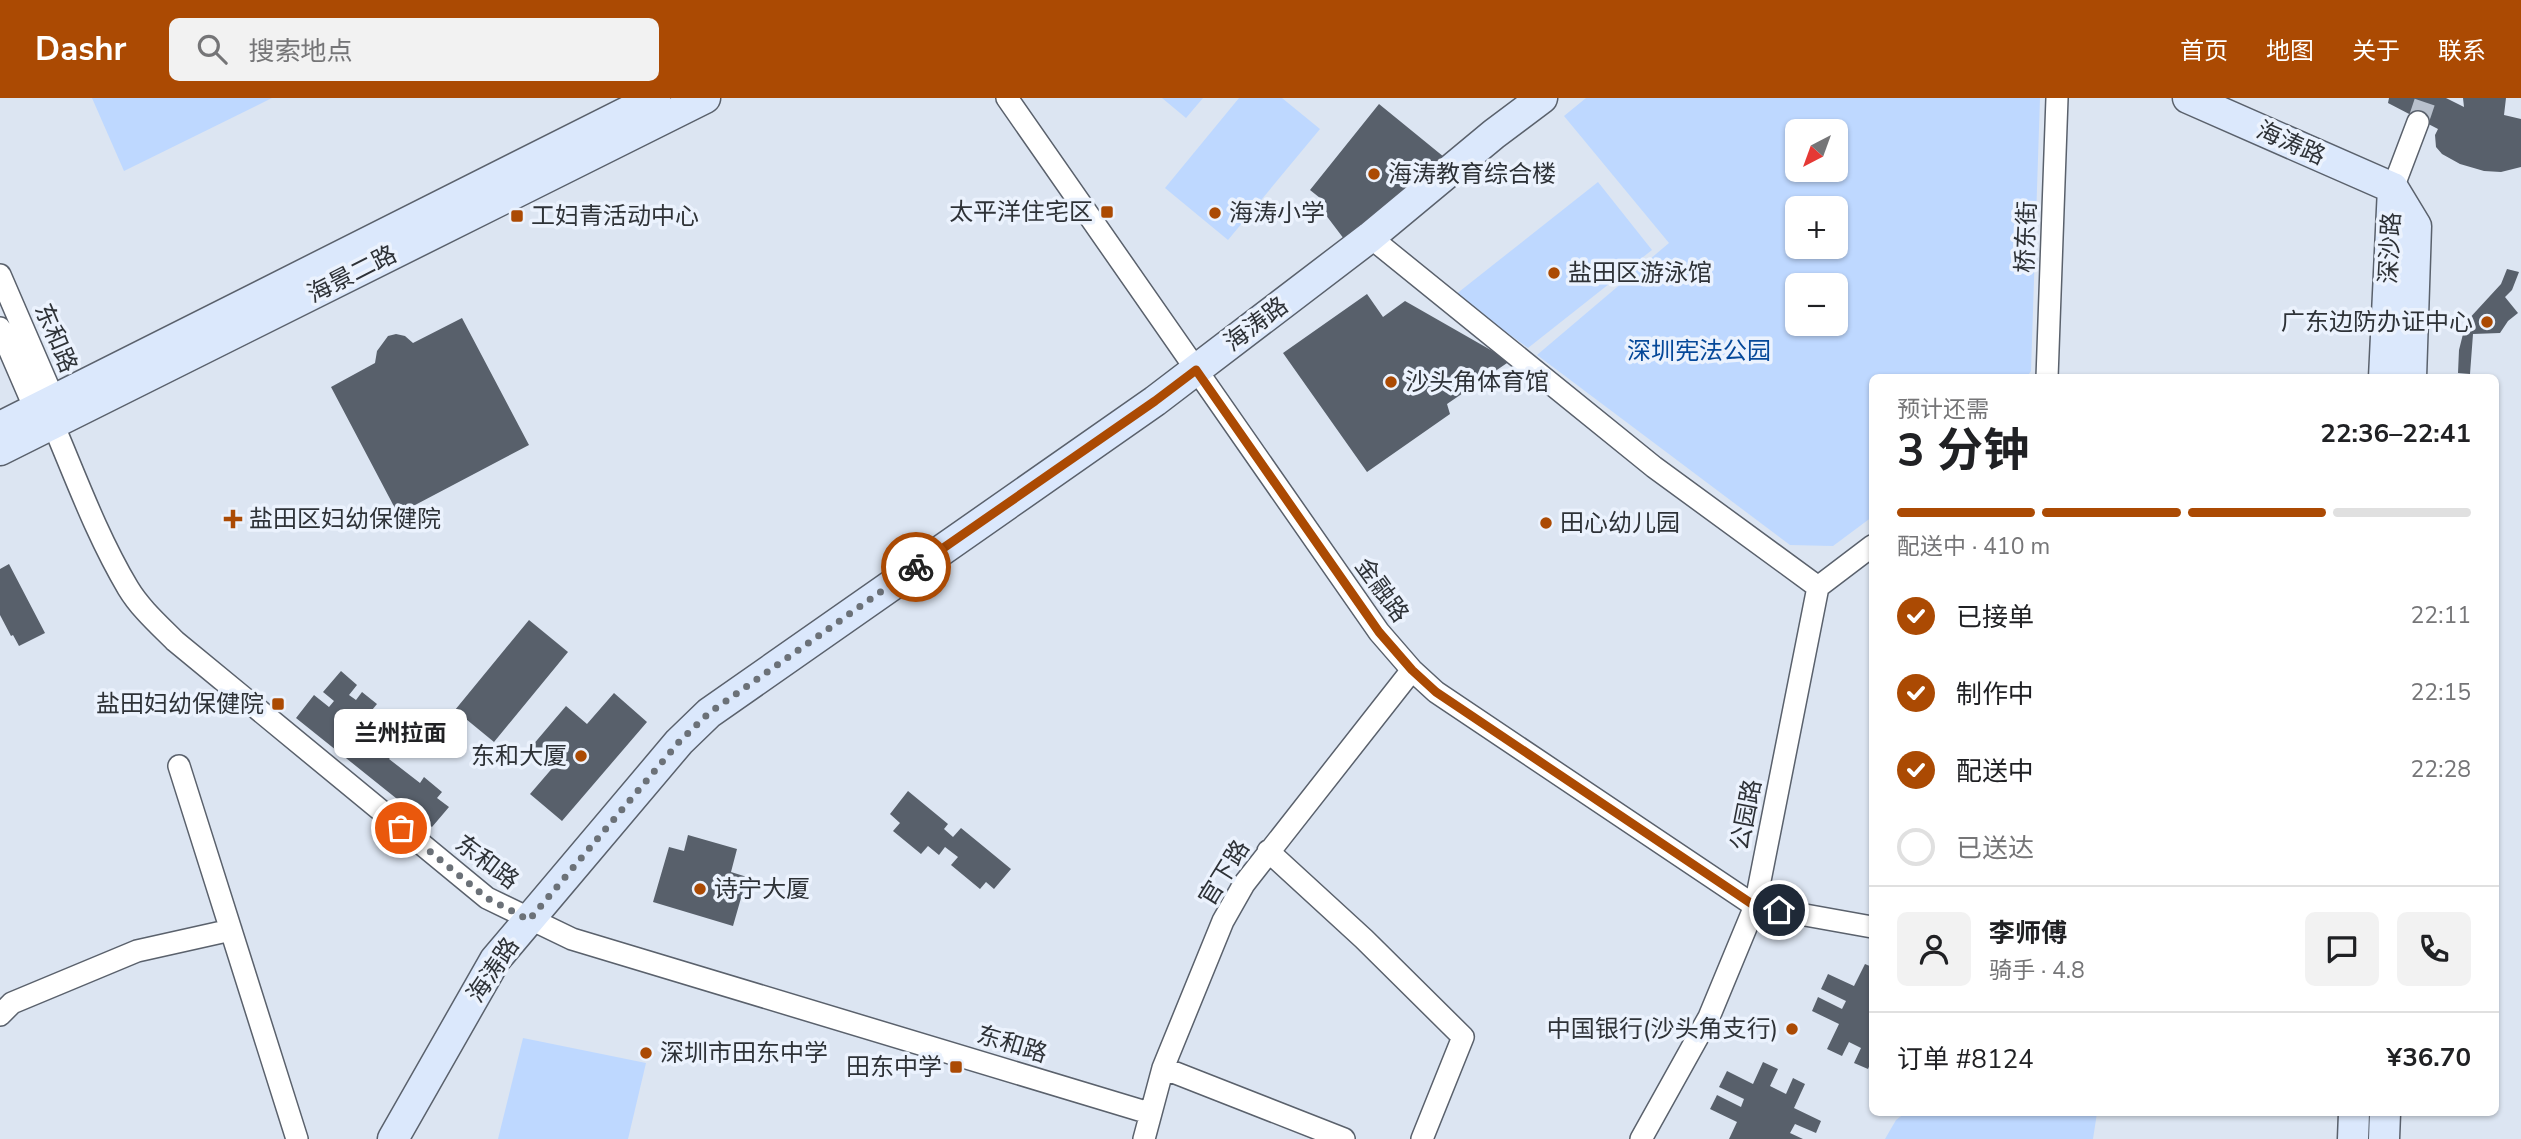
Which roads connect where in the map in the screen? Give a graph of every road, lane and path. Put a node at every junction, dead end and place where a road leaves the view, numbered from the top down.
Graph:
1 (655, 98) edge
2 (705, 98) edge
3 (1007, 98) edge
4 (1542, 98) edge
5 (2057, 98) edge
6 (2188, 98) edge
7 (2418, 122) tunnel mouth
8 (2393, 188) junction
9 (1370, 237) junction
10 (0, 275) edge
11 (0, 328) edge
12 (1196, 370) junction
13 (2047, 374) edge
14 (2384, 374) edge
15 (2411, 374) edge
16 (47, 411) junction
17 (0, 427) edge
18 (0, 450) edge
19 (1869, 548) edge
20 (1818, 587) junction
21 (1412, 670) junction
22 (179, 766) dead end
23 (1268, 851) junction
24 (1755, 906) junction
25 (529, 920) junction
26 (1869, 926) edge
27 (230, 930) junction
28 (0, 1015) edge
29 (1163, 1068) junction
30 (1149, 1113) junction
31 (2354, 1116) edge
32 (2385, 1116) edge
33 (297, 1139) edge
34 (393, 1139) edge
35 (1144, 1139) edge
36 (1344, 1139) edge
37 (1422, 1139) edge
38 (1641, 1139) edge
39 (2353, 1139) edge
40 (2384, 1139) edge

1 - 16 street, 海景二路
2 - 16 street, 海景二路
3 - 12 street, 金融路
4 - 9 street, 海涛路
5 - 13 street, 桥东街
6 - 8 street, 海涛路
7 - 8 street
8 - 14 street, 深沙路
8 - 15 street, 深沙路
9 - 12 street, 海涛路
9 - 20 street
10 - 16 street, 东和路
11 - 16 street, 东和路
12 - 21 street, 金融路
12 - 25 street, 海涛路
16 - 17 street, 海景二路
16 - 18 street, 海景二路
16 - 25 street, 东和路
19 - 20 street
20 - 24 street, 公园路
21 - 23 street, 官下路
21 - 24 street, 金融路
22 - 27 street
23 - 29 street, 官下路
23 - 37 street
24 - 26 street, 金融路
24 - 38 street, 公园路
25 - 30 street, 东和路
25 - 34 street, 海涛路
27 - 28 street
27 - 33 street
29 - 30 street, 官下路
29 - 36 street
30 - 35 street, 官下路
31 - 39 street
32 - 40 street

